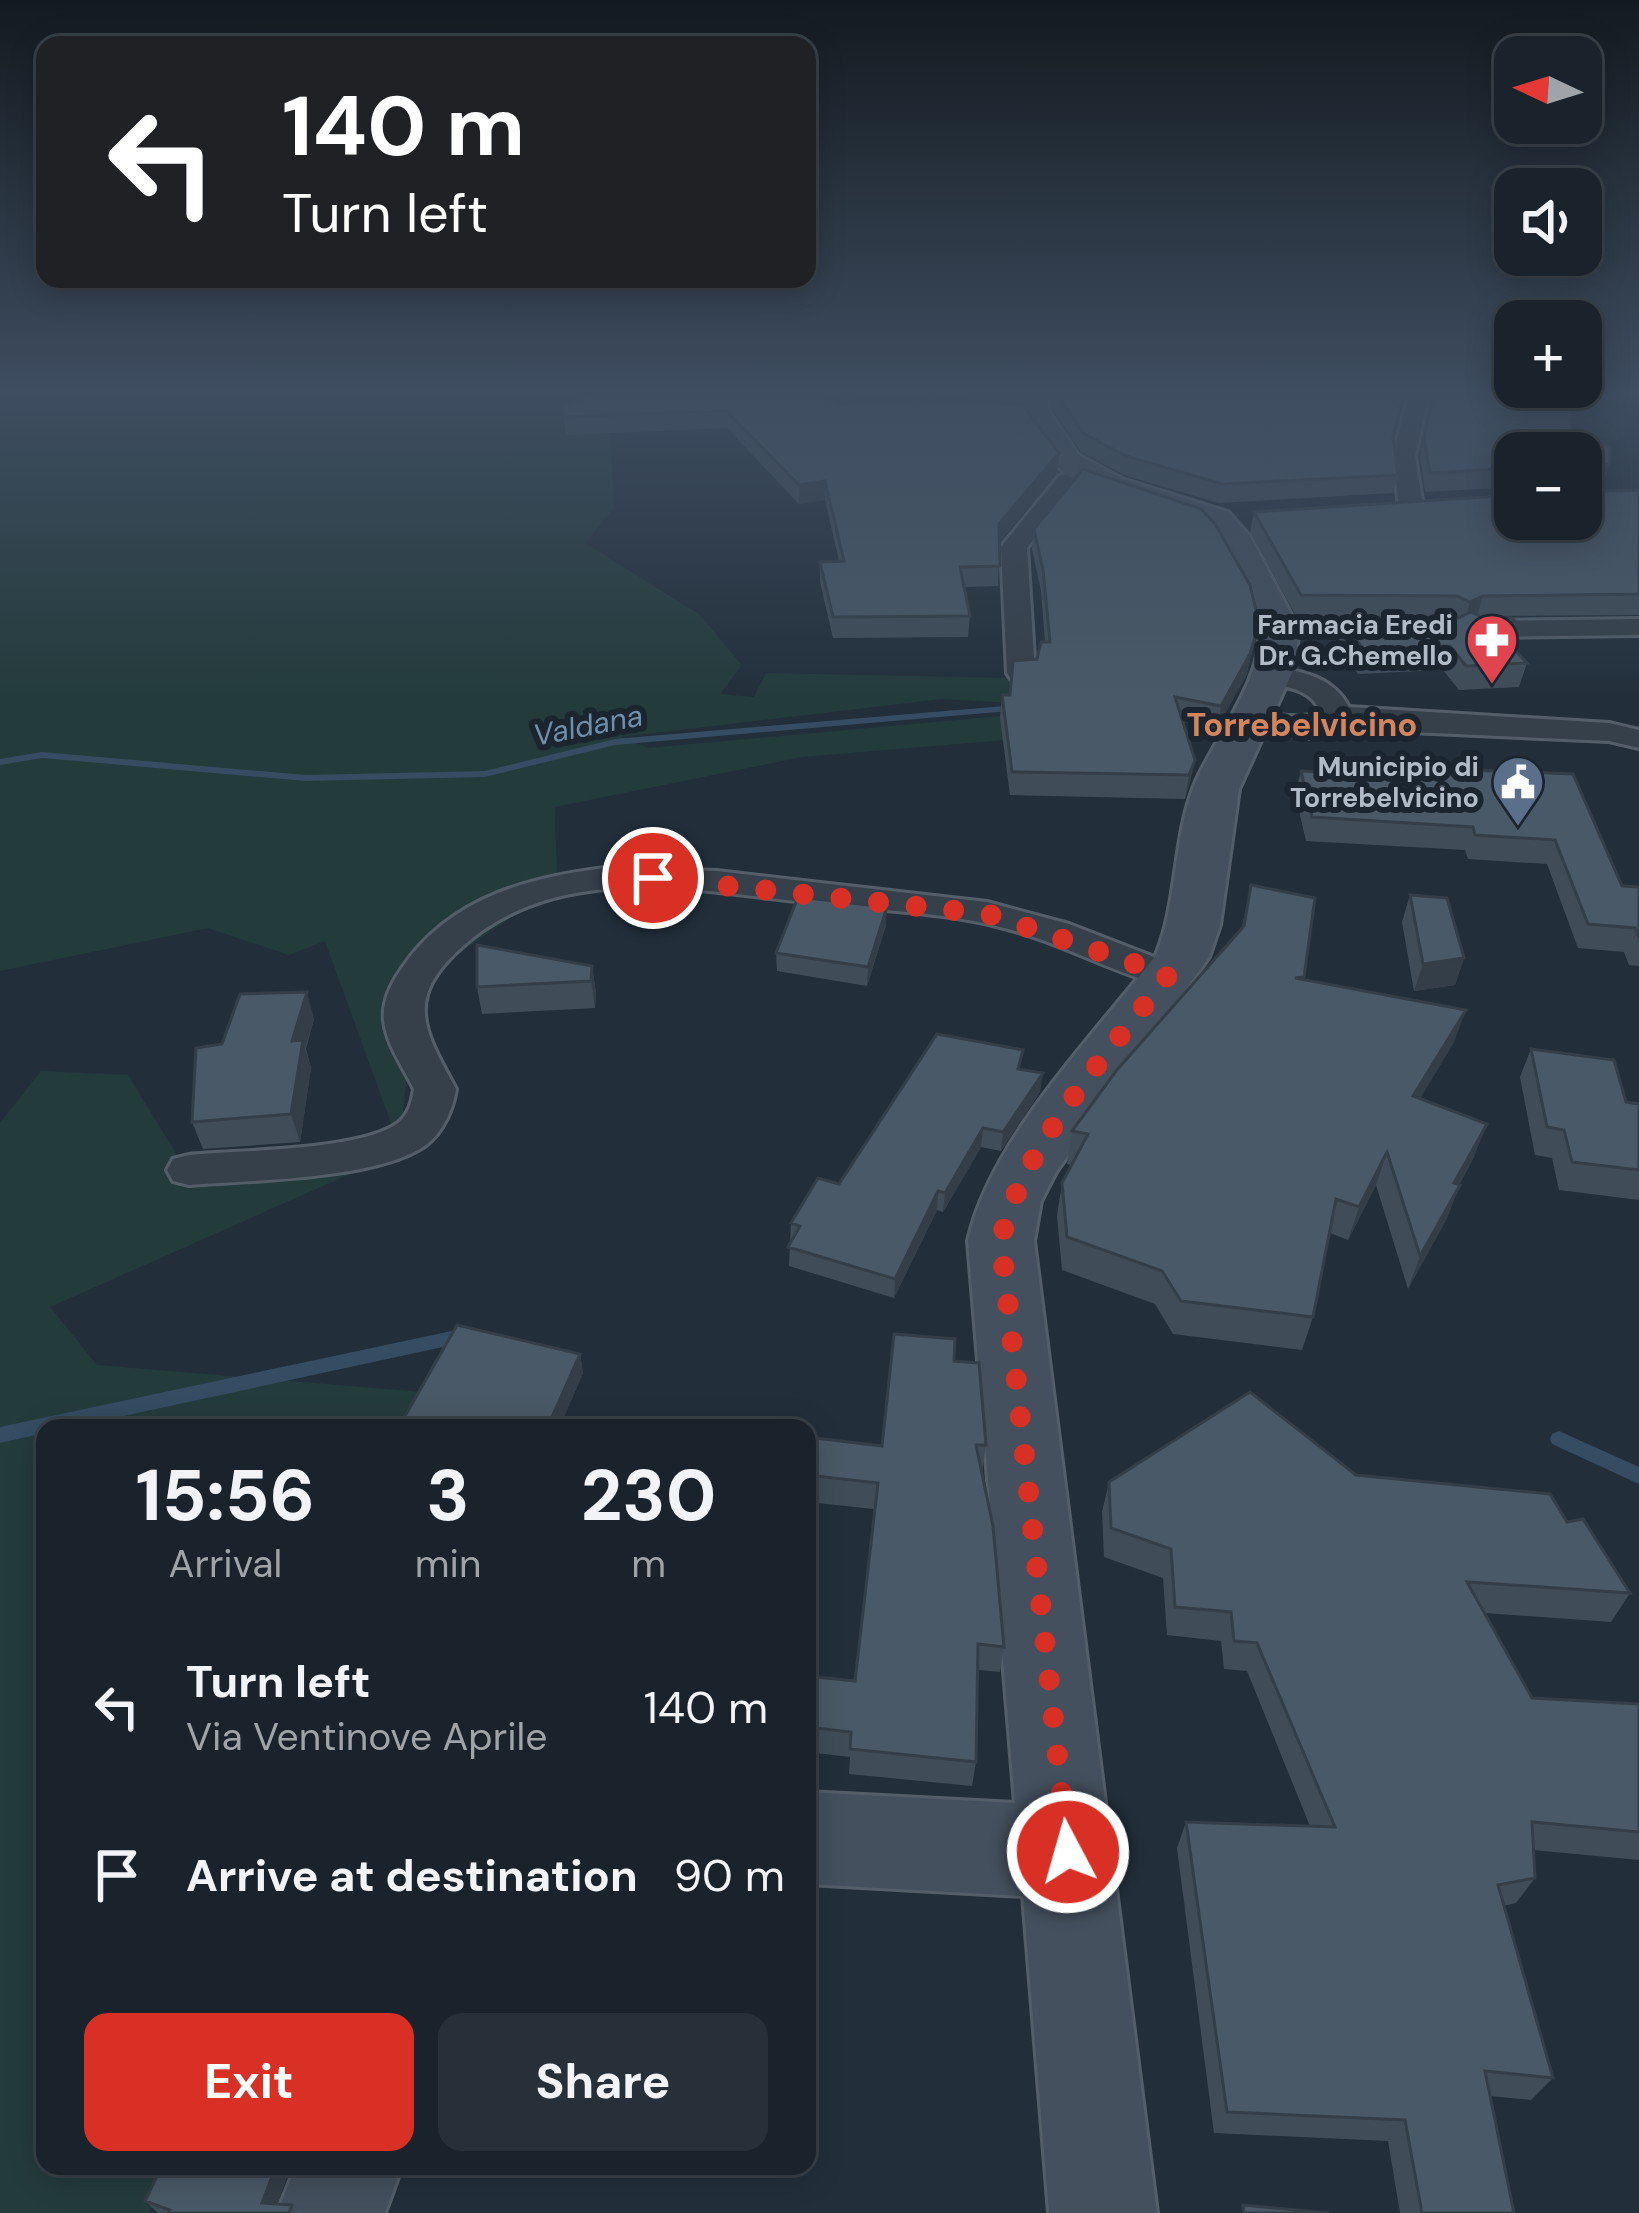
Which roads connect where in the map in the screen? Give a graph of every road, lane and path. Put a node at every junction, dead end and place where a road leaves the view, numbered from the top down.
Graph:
1 (1057, 492) edge
2 (1137, 492) edge
3 (1409, 492) edge
4 (1453, 505) edge
5 (1411, 507) junction
6 (1371, 510) edge
7 (1260, 517) edge
8 (1216, 519) junction
9 (1639, 627) edge
10 (1278, 628) junction
11 (1429, 628) edge
12 (1477, 628) edge
13 (1021, 673) edge
14 (1270, 674) junction
15 (1336, 714) junction
16 (1247, 724) junction
17 (1639, 739) edge
18 (1168, 975) junction
19 (189, 1170) dead end
20 (816, 1838) edge
21 (1068, 1852) junction
22 (346, 2175) edge
23 (331, 2213) edge
24 (1103, 2213) edge

1 - 13 street
2 - 8 main road
3 - 5 street
4 - 5 main road
5 - 6 main road
7 - 8 main road
8 - 10 main road
9 - 12 street
10 - 11 street
10 - 14 main road
14 - 15 street
14 - 16 main road
15 - 16 street
15 - 17 street
16 - 18 main road
18 - 19 street
18 - 21 main road
20 - 21 main road
21 - 24 main road
22 - 23 main road

